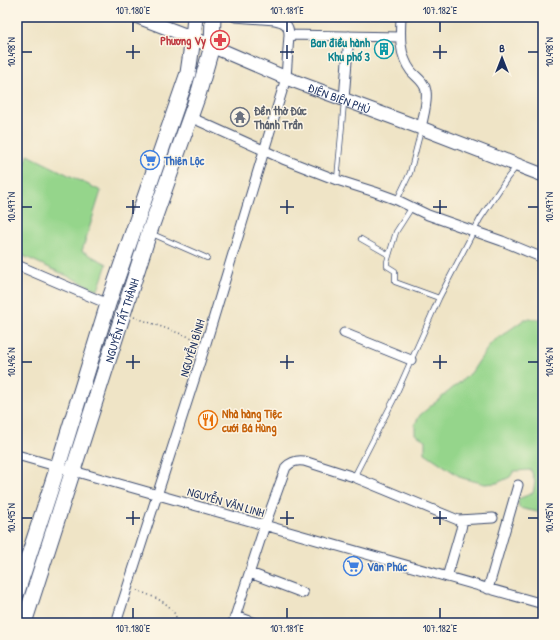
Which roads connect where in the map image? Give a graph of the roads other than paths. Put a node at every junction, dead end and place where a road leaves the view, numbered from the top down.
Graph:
1 (138, 17) edge
2 (195, 17) edge
3 (213, 17) edge
4 (235, 17) edge
5 (401, 17) edge
6 (289, 35) junction
7 (349, 36) junction
8 (400, 37) junction
9 (193, 38) junction
10 (212, 46) junction
11 (286, 78) junction
12 (344, 99) junction
13 (190, 117) junction
14 (421, 128) junction
15 (264, 150) junction
16 (518, 165) junction
17 (543, 175) edge
18 (337, 180) junction
19 (397, 200) junction
20 (412, 207) junction
21 (474, 231) junction
22 (149, 232) junction
23 (361, 240) dead end
24 (389, 255) junction
25 (207, 258) dead end
26 (543, 258) edge
27 (17, 265) edge
28 (439, 298) junction
29 (108, 304) junction
30 (344, 333) dead end
31 (411, 360) junction
32 (17, 455) edge
33 (58, 466) junction
34 (73, 470) junction
35 (354, 477) junction
36 (518, 485) dead end
37 (158, 495) junction
38 (493, 518) dead end
39 (458, 520) junction
40 (265, 526) junction
41 (250, 573) junction
42 (447, 578) junction
43 (488, 589) junction
44 (17, 592) edge
45 (303, 593) dead end
46 (543, 604) edge
47 (235, 620) edge
48 (24, 623) edge
49 (116, 623) edge
50 (255, 623) edge

1 - 9 street, ĐIỆN BIÊN PHỦ
2 - 9 main road, NGUYỄN TẤT THÀNH
3 - 10 main road, NGUYỄN TẤT THÀNH
4 - 6 street
5 - 8 street
6 - 7 street
6 - 11 street, NGUYỄN BÌNH
7 - 8 street
7 - 12 street
8 - 14 street
9 - 10 street, ĐIỆN BIÊN PHỦ
9 - 29 main road, NGUYỄN TẤT THÀNH
10 - 11 street, ĐIỆN BIÊN PHỦ
10 - 13 main road, NGUYỄN TẤT THÀNH
11 - 12 street, ĐIỆN BIÊN PHỦ
11 - 15 street, NGUYỄN BÌNH
12 - 14 street, ĐIỆN BIÊN PHỦ
12 - 18 lane
13 - 15 street
13 - 22 main road, NGUYỄN TẤT THÀNH
14 - 16 street, ĐIỆN BIÊN PHỦ
14 - 19 lane
15 - 18 street
15 - 37 street, NGUYỄN BÌNH
16 - 17 street, ĐIỆN BIÊN PHỦ
16 - 21 lane
18 - 19 street
19 - 20 street
20 - 21 street
20 - 24 lane
21 - 26 street
21 - 28 lane
22 - 25 lane
22 - 34 main road, NGUYỄN TẤT THÀNH
23 - 24 lane
24 - 28 lane
27 - 29 street
28 - 31 lane
29 - 33 main road, NGUYỄN TẤT THÀNH
30 - 31 street
31 - 35 lane
32 - 33 street, NGUYỄN VĂN LINH
33 - 34 street, NGUYỄN VĂN LINH
33 - 44 main road, NGUYỄN TẤT THÀNH
34 - 37 street, NGUYỄN VĂN LINH
34 - 48 main road, NGUYỄN TẤT THÀNH
35 - 39 street
35 - 40 street
36 - 43 street
37 - 40 street, NGUYỄN VĂN LINH
37 - 49 street, NGUYỄN BÌNH
38 - 39 street
39 - 42 street
40 - 41 street
40 - 42 street, NGUYỄN VĂN LINH
41 - 45 street
41 - 47 street
42 - 43 street, NGUYỄN VĂN LINH
43 - 46 street, NGUYỄN VĂN LINH
47 - 50 street

